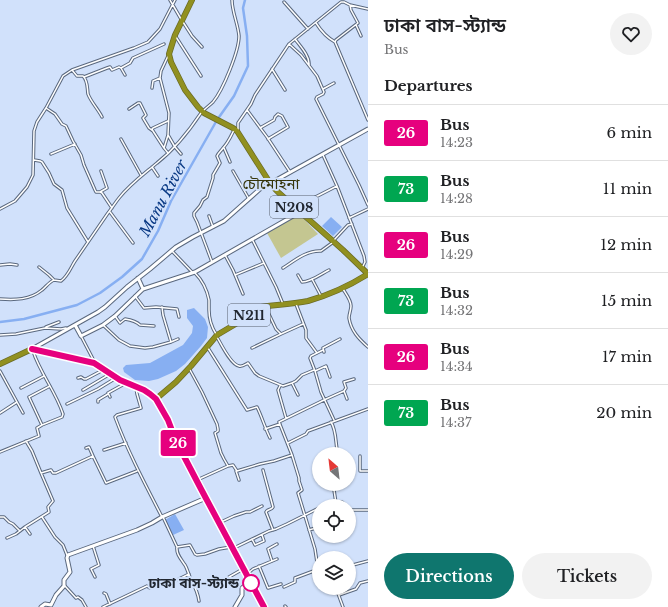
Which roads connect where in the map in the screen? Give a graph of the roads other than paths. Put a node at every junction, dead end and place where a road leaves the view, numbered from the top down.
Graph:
1 (170, 0) edge
2 (175, 0) edge
3 (192, 0) edge
4 (232, 0) edge
5 (284, 2) dead end
6 (172, 4) junction
7 (350, 5) junction
8 (368, 9) edge
9 (182, 20) junction
10 (316, 23) junction
11 (356, 25) junction
12 (308, 29) junction
13 (175, 35) junction
14 (362, 36) dead end
15 (295, 39) junction
16 (335, 42) junction
17 (164, 44) dead end
18 (289, 44) junction
19 (202, 47) dead end
20 (169, 54) junction
21 (309, 65) junction
22 (121, 68) junction
23 (272, 69) junction
24 (72, 70) junction
25 (125, 75) dead end
26 (201, 76) dead end
27 (84, 77) junction
28 (160, 78) junction
29 (334, 83) dead end
30 (152, 88) dead end
31 (323, 89) junction
32 (285, 90) dead end
33 (46, 108) junction
34 (129, 109) dead end
35 (247, 110) junction
36 (203, 112) junction
37 (102, 117) dead end
38 (169, 120) junction
39 (368, 120) edge
40 (260, 128) junction
41 (234, 129) junction
42 (368, 129) edge
43 (153, 131) junction
44 (168, 135) junction
45 (121, 139) dead end
46 (268, 139) junction
47 (243, 141) junction
48 (74, 144) junction
49 (339, 144) junction
50 (175, 147) junction
51 (164, 148) junction
52 (224, 148) junction
53 (168, 153) junction
54 (51, 154) dead end
55 (181, 154) dead end
56 (323, 154) junction
57 (33, 160) junction
58 (230, 162) dead end
59 (152, 167) junction
60 (101, 171) dead end
61 (233, 171) dead end
62 (290, 172) junction
63 (141, 175) junction
64 (158, 176) dead end
65 (270, 183) junction
66 (337, 186) junction
67 (100, 192) junction
68 (249, 199) junction
69 (368, 205) edge
70 (294, 207) junction
71 (112, 208) junction
72 (0, 209) edge
73 (368, 209) edge
74 (110, 211) junction
75 (300, 212) junction
76 (209, 216) dead end
77 (349, 218) junction
78 (352, 224) junction
79 (213, 227) junction
80 (201, 233) junction
81 (252, 239) junction
82 (333, 241) junction
83 (88, 242) junction
84 (133, 243) dead end
85 (172, 251) junction
86 (225, 255) junction
87 (212, 262) junction
88 (264, 262) junction
89 (0, 265) edge
90 (17, 265) dead end
91 (39, 267) dead end
92 (283, 268) dead end
93 (361, 268) junction
94 (329, 270) dead end
95 (194, 273) junction
96 (235, 274) junction
97 (368, 274) edge
98 (298, 275) dead end
99 (138, 278) junction
100 (312, 279) junction
101 (54, 280) junction
102 (143, 289) junction
103 (344, 289) junction
104 (243, 294) dead end
105 (135, 296) junction
106 (321, 296) junction
107 (0, 299) edge
108 (296, 302) junction
109 (284, 304) junction
110 (265, 306) junction
111 (162, 308) junction
112 (115, 316) junction
113 (180, 317) dead end
114 (59, 322) dead end
115 (303, 324) junction
116 (75, 325) junction
117 (103, 325) junction
118 (154, 326) dead end
119 (44, 328) junction
120 (67, 329) junction
121 (281, 334) junction
122 (0, 335) edge
123 (81, 336) junction
124 (216, 336) junction
125 (178, 339) dead end
126 (340, 339) dead end
127 (171, 342) junction
128 (206, 347) junction
129 (368, 347) edge
130 (252, 348) dead end
131 (32, 349) junction
132 (317, 353) junction
133 (94, 363) junction
134 (0, 364) edge
135 (189, 368) junction
136 (104, 370) junction
137 (315, 370) junction
138 (0, 371) edge
139 (110, 374) junction
140 (44, 376) junction
141 (330, 377) dead end
142 (78, 378) dead end
143 (116, 378) junction
144 (354, 379) dead end
145 (126, 383) junction
146 (292, 383) junction
147 (50, 386) junction
148 (280, 386) junction
149 (21, 388) dead end
150 (136, 388) junction
151 (83, 390) dead end
152 (344, 391) junction
153 (108, 394) junction
154 (298, 395) dead end
155 (110, 397) dead end
156 (156, 399) junction
157 (347, 399) dead end
158 (324, 400) junction
159 (17, 402) junction
160 (98, 402) dead end
161 (67, 404) dead end
162 (368, 409) edge
163 (0, 413) edge
164 (23, 413) dead end
165 (286, 418) junction
166 (335, 420) junction
167 (331, 422) junction
168 (280, 424) junction
169 (42, 425) junction
170 (265, 429) junction
171 (270, 438) dead end
172 (26, 441) junction
173 (126, 443) junction
174 (288, 443) junction
175 (336, 447) edge
176 (86, 448) dead end
177 (104, 450) dead end
178 (0, 452) edge
179 (292, 455) junction
180 (93, 456) junction
181 (360, 456) dead end
182 (228, 466) junction
183 (263, 470) dead end
184 (138, 471) junction
185 (236, 471) junction
186 (368, 471) edge
187 (41, 473) junction
188 (197, 480) junction
189 (239, 480) dead end
190 (206, 498) junction
191 (262, 506) dead end
192 (356, 510) edge
193 (368, 510) edge
194 (312, 512) edge
195 (305, 515) junction
196 (42, 516) junction
197 (0, 517) edge
198 (162, 517) junction
199 (219, 523) junction
200 (25, 527) junction
201 (312, 529) edge
202 (273, 530) junction
203 (309, 530) junction
204 (20, 531) junction
205 (30, 534) dead end
206 (262, 535) junction
207 (7, 538) dead end
208 (252, 539) junction
209 (277, 544) dead end
210 (93, 546) junction
211 (177, 547) junction
212 (232, 548) junction
213 (315, 551) edge
214 (68, 557) junction
215 (277, 559) dead end
216 (368, 560) edge
217 (272, 561) junction
218 (356, 564) edge
219 (259, 566) junction
220 (243, 569) junction
221 (312, 571) edge
222 (189, 574) junction
223 (246, 574) junction
224 (95, 577) dead end
225 (228, 577) dead end
226 (368, 580) edge
227 (250, 582) junction
228 (281, 584) dead end
229 (64, 586) junction
230 (284, 587) dead end
231 (356, 589) edge
232 (104, 593) dead end
233 (339, 595) edge
234 (199, 601) dead end
235 (110, 604) junction
236 (41, 607) edge
237 (86, 607) edge
238 (103, 607) edge
239 (235, 607) edge
240 (264, 607) edge
241 (343, 607) edge

1 - 6 street
2 - 6 street
3 - 9 highway
4 - 36 street
5 - 12 street
6 - 9 street
6 - 24 street
7 - 8 street
7 - 10 street
7 - 11 street
9 - 13 highway
9 - 19 street
10 - 12 street
10 - 16 street
11 - 14 street
11 - 16 street
12 - 15 street
13 - 20 highway
13 - 26 street
15 - 18 street
15 - 21 street
16 - 39 street
17 - 22 street
18 - 21 street
18 - 23 street
20 - 28 street
20 - 36 highway, N208
21 - 31 street
22 - 25 street
22 - 27 street
23 - 32 street
23 - 35 street
24 - 27 street
24 - 33 street
27 - 37 street
28 - 30 street
28 - 38 street
29 - 31 street
31 - 49 street
33 - 48 street
33 - 57 street
34 - 43 street
35 - 40 street
35 - 47 street
36 - 41 highway, N208
36 - 50 street
38 - 43 street
38 - 44 street
40 - 46 street
40 - 46 street
41 - 47 highway, N208
41 - 52 street
42 - 49 street
43 - 51 street
44 - 50 street
44 - 51 street
45 - 63 street
46 - 62 street
47 - 65 highway, N208
48 - 54 street
48 - 67 street
49 - 56 street
49 - 69 street
50 - 53 street
50 - 55 street
51 - 53 street
52 - 58 street
52 - 80 street
53 - 59 street
56 - 62 street
56 - 66 street
57 - 72 street
57 - 83 street
59 - 63 street
59 - 64 street
60 - 67 street
61 - 68 street
62 - 65 street
63 - 71 street
65 - 68 street
65 - 70 highway, N208
66 - 70 street
66 - 77 street
67 - 71 street
68 - 79 street
70 - 75 highway, N208
71 - 74 street
73 - 77 street
74 - 83 street
74 - 84 street
75 - 81 street
75 - 82 highway, N208
76 - 79 street
77 - 78 street
78 - 82 street
78 - 93 street
79 - 80 street
80 - 85 street
80 - 87 street
81 - 86 street
81 - 88 street
82 - 92 street
82 - 93 highway, N208
83 - 101 street
85 - 95 street
85 - 99 street
86 - 87 street
86 - 96 street
87 - 95 street
88 - 96 street
88 - 109 street
89 - 90 street
91 - 101 street
93 - 97 highway, N208
94 - 100 street
95 - 102 street
95 - 124 street
96 - 104 street
97 - 103 highway, N211
98 - 100 street
99 - 102 street
99 - 116 street
100 - 106 street
101 - 107 street
102 - 105 street
103 - 106 highway, N211
103 - 129 street
105 - 111 street
105 - 112 street
106 - 108 highway, N211
108 - 109 highway, N211
108 - 115 street
109 - 110 highway, N211
110 - 121 street
110 - 124 highway, N211
111 - 113 street
111 - 127 street
112 - 117 street
112 - 118 street
114 - 119 street
115 - 121 street
115 - 132 street
116 - 120 street
116 - 123 street
117 - 123 street
117 - 127 street
119 - 120 street
119 - 122 street
120 - 131 street
121 - 130 street
123 - 133 street
124 - 128 highway, N211
124 - 148 street
125 - 127 street
126 - 132 street
128 - 135 highway, N211
128 - 170 street
131 - 133 highway
131 - 134 highway
131 - 140 street
132 - 137 street
133 - 136 highway
135 - 156 highway, N211
135 - 182 street
136 - 139 highway
136 - 142 street
137 - 141 street
137 - 146 street
137 - 158 street
138 - 159 street
139 - 143 highway
139 - 151 street
140 - 147 street
140 - 149 street
143 - 145 highway
143 - 161 street
144 - 152 street
145 - 150 highway
145 - 153 street
146 - 148 street
146 - 154 street
147 - 169 street
147 - 169 street
148 - 165 street
150 - 156 highway
150 - 173 street
152 - 157 street
152 - 158 street
153 - 155 street
153 - 160 street
156 - 188 highway
158 - 165 street
158 - 166 street
159 - 163 street
159 - 164 street
162 - 166 street
165 - 168 street
166 - 167 street
167 - 174 street
167 - 175 street
168 - 170 street
168 - 174 street
169 - 172 street
170 - 171 street
172 - 178 street
172 - 187 street
173 - 177 street
173 - 184 street
174 - 179 street
176 - 180 street
179 - 185 street
179 - 195 street
180 - 184 street
180 - 187 street
181 - 186 street
182 - 185 street
182 - 188 street
183 - 202 street
184 - 198 street
185 - 189 street
187 - 196 street
188 - 190 highway
190 - 198 street
190 - 199 highway
191 - 199 street
192 - 193 street
194 - 195 street
195 - 202 street
195 - 203 street
196 - 200 street
196 - 214 street
197 - 204 street
198 - 210 street
198 - 211 street
199 - 212 highway
200 - 204 street
200 - 205 street
201 - 203 street
202 - 206 street
203 - 213 street
204 - 207 street
206 - 208 street
206 - 208 street
208 - 212 street
209 - 217 street
210 - 214 street
210 - 224 street
211 - 212 street
211 - 222 street
212 - 220 highway
214 - 229 street
215 - 217 street
216 - 218 street
217 - 219 street
219 - 223 street
219 - 228 street
220 - 223 highway
220 - 225 street
221 - 230 street
222 - 234 street
222 - 235 street
223 - 227 highway
226 - 231 street
227 - 239 street
227 - 240 highway
229 - 236 street
229 - 237 street
232 - 235 street
233 - 241 street
235 - 238 street

